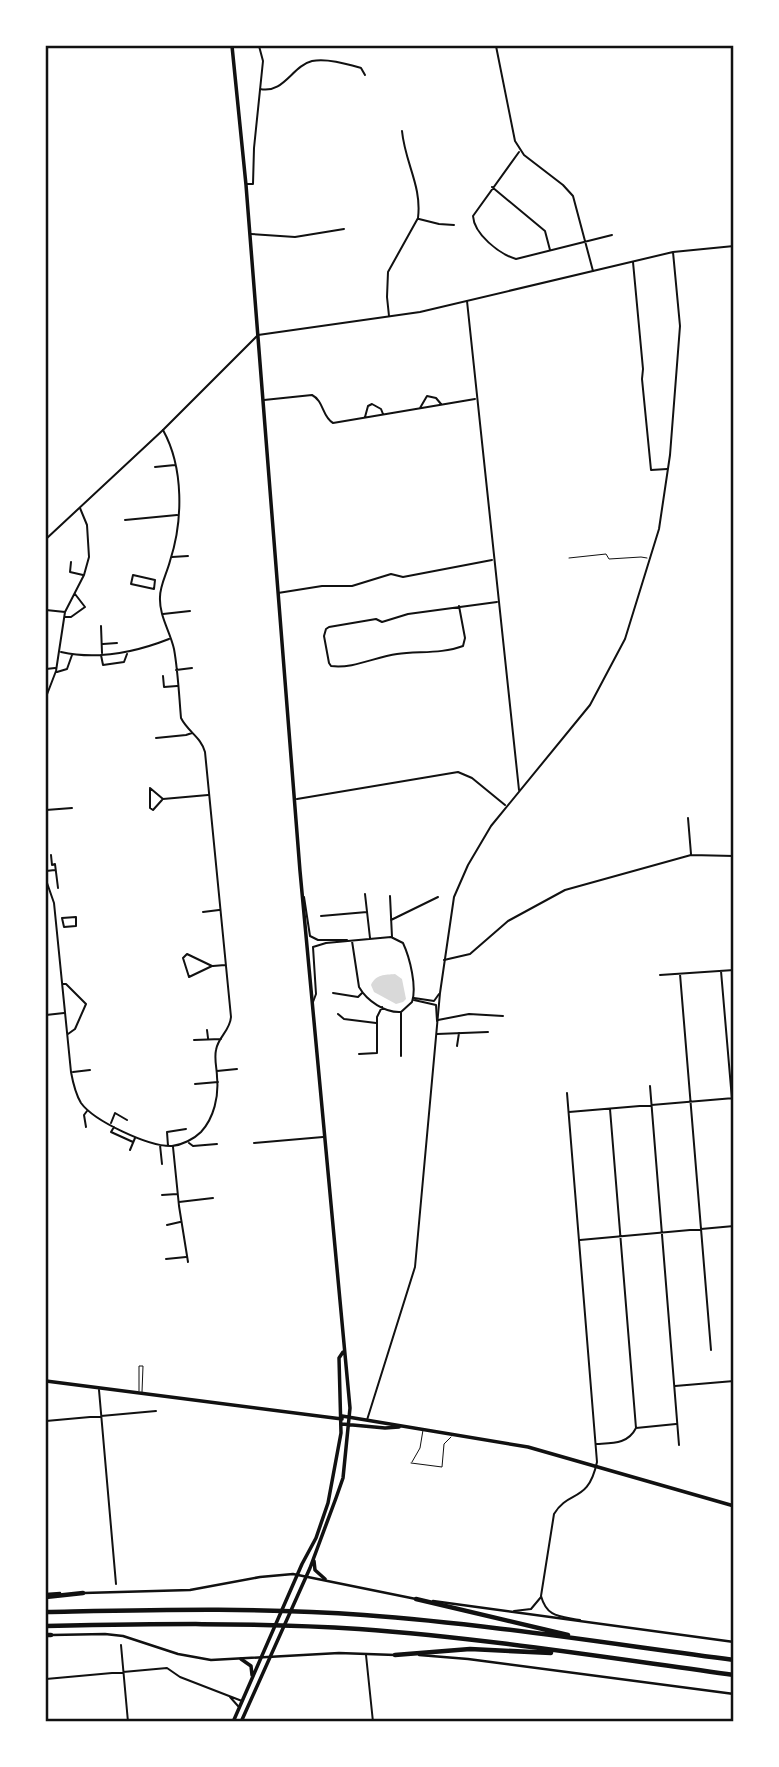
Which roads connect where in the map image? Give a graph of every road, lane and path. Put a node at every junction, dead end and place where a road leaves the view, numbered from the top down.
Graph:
1 (232, 46) edge
2 (259, 46) edge
3 (496, 46) edge
4 (365, 75) dead end
5 (259, 89) junction
6 (402, 131) dead end
7 (520, 151) junction
8 (246, 185) junction
9 (492, 187) junction
10 (418, 218) junction
11 (454, 225) dead end
12 (344, 229) dead end
13 (250, 234) junction
14 (612, 235) dead end
15 (586, 242) junction
16 (733, 246) edge
17 (551, 251) junction
18 (673, 252) junction
19 (633, 262) junction
20 (593, 272) junction
21 (467, 300) junction
22 (389, 317) junction
23 (258, 335) junction
24 (477, 398) junction
25 (263, 400) junction
26 (443, 405) junction
27 (419, 409) junction
28 (383, 415) junction
29 (365, 418) junction
30 (163, 430) junction
31 (176, 465) junction
32 (155, 467) dead end
33 (668, 469) junction
34 (80, 508) junction
35 (178, 515) junction
36 (125, 520) dead end
37 (46, 539) edge
38 (188, 556) dead end
39 (172, 557) junction
40 (569, 558) dead end
41 (649, 559) junction
42 (493, 560) junction
43 (71, 562) dead end
44 (84, 575) junction
45 (154, 589) junction
46 (161, 591) junction
47 (74, 593) junction
48 (277, 593) junction
49 (498, 602) junction
50 (459, 606) junction
51 (46, 610) edge
52 (190, 611) dead end
53 (65, 612) junction
54 (162, 615) junction
55 (63, 617) junction
56 (101, 626) dead end
57 (170, 638) junction
58 (117, 643) dead end
59 (102, 644) junction
60 (60, 652) junction
61 (127, 652) junction
62 (72, 654) junction
63 (102, 654) junction
64 (192, 668) dead end
65 (46, 669) edge
66 (56, 670) junction
67 (176, 670) junction
68 (163, 676) dead end
69 (178, 685) junction
70 (46, 697) edge
71 (192, 733) junction
72 (156, 738) dead end
73 (519, 790) junction
74 (209, 794) junction
75 (163, 799) junction
76 (296, 799) junction
77 (506, 806) junction
78 (72, 808) dead end
79 (46, 810) edge
80 (688, 818) dead end
81 (51, 855) dead end
82 (691, 855) junction
83 (733, 856) edge
84 (55, 870) junction
85 (46, 871) edge
86 (46, 880) edge
87 (58, 888) dead end
88 (365, 894) dead end
89 (303, 896) junction
90 (390, 896) dead end
91 (438, 897) dead end
92 (221, 910) junction
93 (203, 912) dead end
94 (367, 912) junction
95 (321, 916) dead end
96 (62, 918) junction
97 (56, 919) junction
98 (391, 920) junction
99 (392, 938) junction
100 (370, 939) junction
101 (352, 941) junction
102 (444, 960) junction
103 (226, 965) junction
104 (212, 966) junction
105 (733, 970) edge
106 (721, 971) junction
107 (680, 974) junction
108 (660, 975) dead end
109 (62, 984) junction
110 (333, 993) dead end
111 (362, 993) junction
112 (439, 993) junction
113 (414, 999) junction
114 (313, 1003) junction
115 (382, 1007) junction
116 (65, 1012) junction
117 (401, 1013) junction
118 (338, 1014) dead end
119 (46, 1015) edge
120 (503, 1016) dead end
121 (437, 1020) junction
122 (377, 1023) junction
123 (207, 1030) dead end
124 (460, 1032) junction
125 (488, 1032) dead end
126 (67, 1034) junction
127 (436, 1034) junction
128 (222, 1038) junction
129 (208, 1039) junction
130 (194, 1040) dead end
131 (457, 1046) dead end
132 (359, 1054) dead end
133 (401, 1056) dead end
134 (237, 1069) dead end
135 (90, 1070) dead end
136 (217, 1071) junction
137 (71, 1072) junction
138 (649, 1080) dead end
139 (218, 1082) junction
140 (195, 1084) dead end
141 (650, 1086) joint
142 (567, 1093) dead end
143 (732, 1098) edge
144 (690, 1102) junction
145 (651, 1105) junction
146 (610, 1109) junction
147 (88, 1110) junction
148 (568, 1112) junction
149 (127, 1120) dead end
150 (733, 1123) edge
151 (112, 1125) junction
152 (86, 1126) dead end
153 (186, 1129) dead end
154 (135, 1136) junction
155 (325, 1136) junction
156 (188, 1141) junction
157 (133, 1142) junction
158 (217, 1143) dead end
159 (254, 1143) dead end
160 (160, 1145) junction
161 (168, 1146) junction
162 (173, 1146) junction
163 (130, 1150) dead end
164 (162, 1164) dead end
165 (177, 1194) junction
166 (162, 1195) dead end
167 (213, 1198) dead end
168 (178, 1202) junction
169 (181, 1222) junction
170 (167, 1225) dead end
171 (733, 1226) edge
172 (701, 1229) junction
173 (660, 1233) junction
174 (620, 1237) junction
175 (579, 1240) junction
176 (188, 1256) junction
177 (166, 1259) dead end
178 (188, 1262) dead end
179 (711, 1350) dead end
180 (343, 1352) junction
181 (46, 1381) edge
182 (733, 1381) edge
183 (674, 1386) junction
184 (99, 1388) junction
185 (140, 1394) junction
186 (156, 1411) dead end
187 (102, 1415) junction
188 (349, 1418) junction
189 (46, 1420) edge
190 (342, 1420) junction
191 (367, 1420) junction
192 (349, 1424) junction
193 (677, 1424) junction
194 (400, 1427) junction
195 (636, 1428) junction
196 (423, 1430) junction
197 (453, 1435) junction
198 (596, 1444) junction
199 (679, 1445) dead end
200 (597, 1465) junction
201 (733, 1506) edge
202 (314, 1559) junction
203 (298, 1574) junction
204 (306, 1576) junction
205 (325, 1579) junction
206 (116, 1584) dead end
207 (83, 1593) joint
208 (46, 1595) edge
209 (541, 1596) junction
210 (416, 1599) junction
211 (509, 1611) junction
212 (46, 1612) edge
213 (598, 1624) junction
214 (46, 1626) edge
215 (47, 1635) edge
216 (733, 1642) edge
217 (606, 1643) junction
218 (121, 1645) dead end
219 (366, 1654) junction
220 (395, 1655) junction
221 (584, 1655) junction
222 (262, 1657) junction
223 (269, 1657) junction
224 (241, 1659) junction
225 (733, 1660) edge
226 (123, 1672) junction
227 (733, 1675) edge
228 (252, 1678) junction
229 (46, 1679) edge
230 (733, 1694) edge
231 (230, 1697) junction
232 (242, 1700) junction
233 (239, 1708) junction
234 (128, 1721) edge
235 (233, 1721) edge
236 (240, 1721) edge
237 (373, 1721) edge

1 - 8 main road
2 - 5 street
3 - 7 street
4 - 5 street
5 - 8 street
6 - 10 street
7 - 9 street
7 - 15 street
8 - 13 main road
9 - 17 street
9 - 17 street
10 - 11 street
10 - 22 street
12 - 13 street
13 - 23 main road
14 - 15 street
15 - 17 street
15 - 20 street
16 - 18 street
18 - 19 street
18 - 33 street
19 - 20 street
19 - 33 street
20 - 21 street
21 - 22 street
21 - 24 street
22 - 23 street
23 - 25 main road
23 - 30 street
24 - 26 street
24 - 42 street
25 - 29 street
25 - 48 main road
26 - 27 street
26 - 27 street
27 - 28 street
28 - 29 street
28 - 29 street
30 - 31 street
30 - 34 street
31 - 32 street
31 - 35 street
33 - 41 street
34 - 37 street
34 - 44 street
35 - 36 street
35 - 39 street
38 - 39 street
39 - 46 street
40 - 41 lane
41 - 73 street
42 - 48 street
42 - 49 street
43 - 44 street
44 - 47 street
45 - 45 street
45 - 46 street
46 - 54 street
47 - 53 street
47 - 55 street
48 - 76 main road
49 - 50 street
49 - 73 street
50 - 50 street
51 - 53 street
52 - 54 street
53 - 55 street
54 - 57 street
55 - 60 street
56 - 59 street
57 - 61 street
57 - 67 street
58 - 59 street
59 - 63 street
60 - 62 street
60 - 66 street
61 - 63 street
61 - 63 street
62 - 63 street
62 - 66 street
64 - 67 street
65 - 66 street
66 - 70 street
67 - 69 street
68 - 69 street
69 - 71 street
71 - 72 street
71 - 74 street
73 - 77 street
74 - 75 street
74 - 92 street
75 - 75 street
76 - 77 street
76 - 89 main road
77 - 102 street
78 - 79 street
80 - 82 street
81 - 84 street
82 - 83 street
82 - 102 street
84 - 85 street
84 - 87 street
86 - 97 street
88 - 94 street
89 - 101 street
89 - 114 main road
90 - 98 street
91 - 98 street
92 - 93 street
92 - 103 street
94 - 95 street
94 - 100 street
96 - 96 street
96 - 97 street
97 - 109 street
98 - 99 street
99 - 100 street
99 - 113 street
100 - 101 street
101 - 111 street
101 - 114 street
102 - 112 street
103 - 104 street
103 - 128 street
104 - 104 street
105 - 106 street
106 - 107 street
106 - 143 street
107 - 108 street
107 - 144 street
109 - 116 street
109 - 126 street
110 - 111 street
111 - 115 street
112 - 113 street
112 - 121 street
113 - 117 street
113 - 121 street
114 - 155 main road
115 - 117 street
115 - 122 street
116 - 119 street
116 - 126 street
117 - 133 street
118 - 122 street
120 - 121 street
121 - 127 street
122 - 132 street
123 - 129 street
124 - 125 street
124 - 127 street
124 - 131 street
126 - 137 street
127 - 191 street
128 - 129 street
128 - 136 street
129 - 130 street
134 - 136 street
135 - 137 street
136 - 139 street
137 - 147 street
138 - 141 lane
139 - 140 street
139 - 156 street
141 - 145 street
142 - 148 street
143 - 144 street
143 - 150 street
144 - 145 street
144 - 172 street
145 - 146 street
145 - 173 street
146 - 148 street
146 - 174 street
147 - 151 street
147 - 152 street
148 - 175 street
149 - 151 street
151 - 154 street
151 - 157 street
153 - 161 street
154 - 157 street
154 - 160 street
155 - 159 street
155 - 180 main road
156 - 158 street
156 - 162 street
157 - 163 street
160 - 161 street
160 - 164 street
161 - 162 street
162 - 165 street
165 - 166 street
165 - 168 street
167 - 168 street
168 - 169 street
169 - 170 street
169 - 176 street
171 - 172 street
172 - 173 street
172 - 179 street
173 - 174 street
173 - 183 street
174 - 175 street
174 - 195 street
175 - 198 street
176 - 177 street
176 - 178 street
180 - 188 main road
180 - 190 main road
181 - 184 main road
182 - 183 street
183 - 193 street
184 - 185 main road
184 - 187 street
185 - 185 lane
185 - 190 main road
186 - 187 street
187 - 189 street
187 - 206 street
188 - 190 main road
188 - 191 main road
188 - 192 main road
190 - 192 main road
190 - 203 main road
191 - 194 main road
192 - 194 main road
192 - 202 main road
193 - 195 street
193 - 199 street
194 - 196 main road
195 - 198 street
196 - 197 main road
196 - 197 lane
197 - 200 main road
198 - 200 street
200 - 201 main road
200 - 209 street
202 - 204 main road
202 - 205 main road
203 - 204 main road
203 - 207 main road
203 - 222 main road
204 - 205 main road
204 - 223 main road
205 - 210 main road
207 - 208 highway
209 - 211 street
209 - 213 street
210 - 211 main road
210 - 217 highway
211 - 213 main road
212 - 217 highway
213 - 216 main road
214 - 221 highway
215 - 224 main road
217 - 225 highway
218 - 226 street
219 - 220 main road
219 - 223 main road
219 - 237 street
220 - 221 highway
220 - 230 main road
221 - 227 highway
222 - 223 main road
222 - 224 main road
222 - 228 main road
223 - 236 main road
224 - 228 main road
226 - 229 street
226 - 231 street
226 - 234 street
228 - 232 main road
231 - 232 street
231 - 233 street
232 - 233 main road
232 - 236 main road
233 - 235 main road

